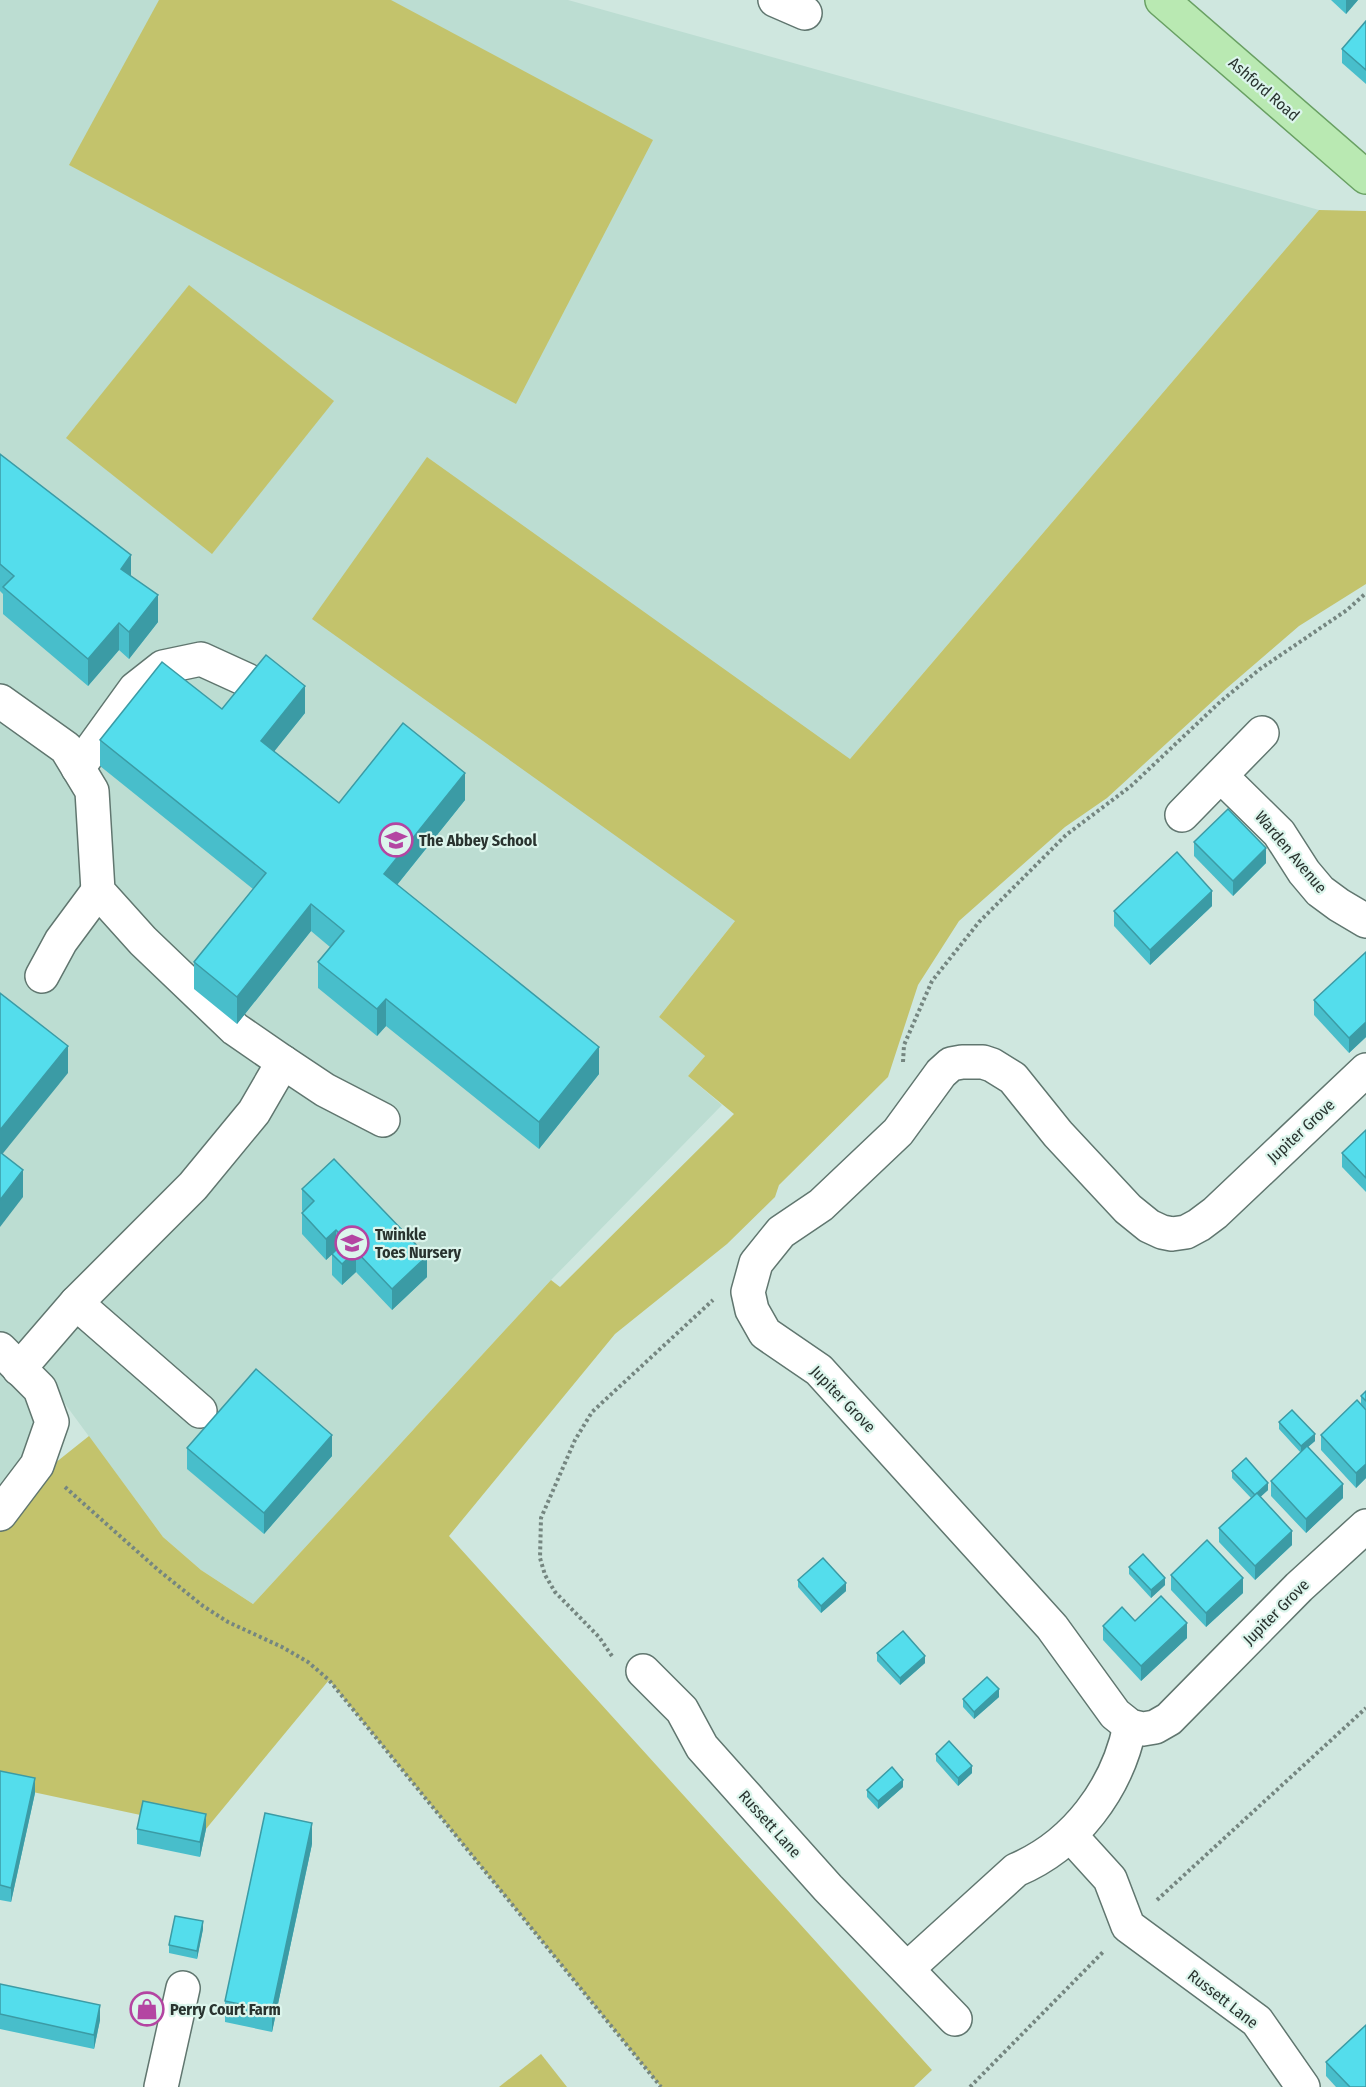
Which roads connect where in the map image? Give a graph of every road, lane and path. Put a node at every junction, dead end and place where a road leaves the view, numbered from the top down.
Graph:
1 (775, 0) edge
2 (1162, 0) edge
3 (805, 13) dead end
4 (1366, 177) edge
5 (1366, 593) edge
6 (247, 680) edge
7 (0, 701) edge
8 (1262, 733) dead end
9 (78, 768) junction
10 (1221, 776) junction
11 (1182, 815) dead end
12 (98, 891) junction
13 (1366, 921) edge
14 (42, 976) dead end
15 (283, 1062) junction
16 (903, 1067) dead end
17 (1366, 1070) edge
18 (383, 1120) dead end
19 (750, 1280) junction
20 (76, 1303) junction
21 (9, 1359) edge
22 (200, 1411) dead end
23 (65, 1486) dead end
24 (0, 1514) edge
25 (1366, 1526) edge
26 (630, 1668) joint
27 (1366, 1708) edge
28 (1130, 1726) junction
29 (1070, 1835) junction
30 (1128, 1926) junction
31 (907, 1969) junction
32 (183, 1988) dead end
33 (955, 2019) dead end
34 (161, 2087) edge
35 (661, 2087) edge
36 (970, 2087) edge
37 (1303, 2087) edge

1 - 3 street
2 - 4 main road, Ashford Road
5 - 16 path
6 - 9 street
7 - 9 street
8 - 10 street
9 - 12 street
10 - 11 street
10 - 13 street, Warden Avenue
12 - 14 street
12 - 15 street
15 - 18 street
15 - 20 street
17 - 19 street, Jupiter Grove
19 - 26 path
19 - 28 street, Jupiter Grove
20 - 21 street
20 - 22 street
21 - 24 street
23 - 35 path
25 - 28 street, Jupiter Grove
26 - 31 street, Russett Lane
27 - 30 path
28 - 29 street
29 - 30 street
29 - 31 street
30 - 36 path
30 - 37 street, Russett Lane
31 - 33 street, Russett Lane
32 - 34 street

